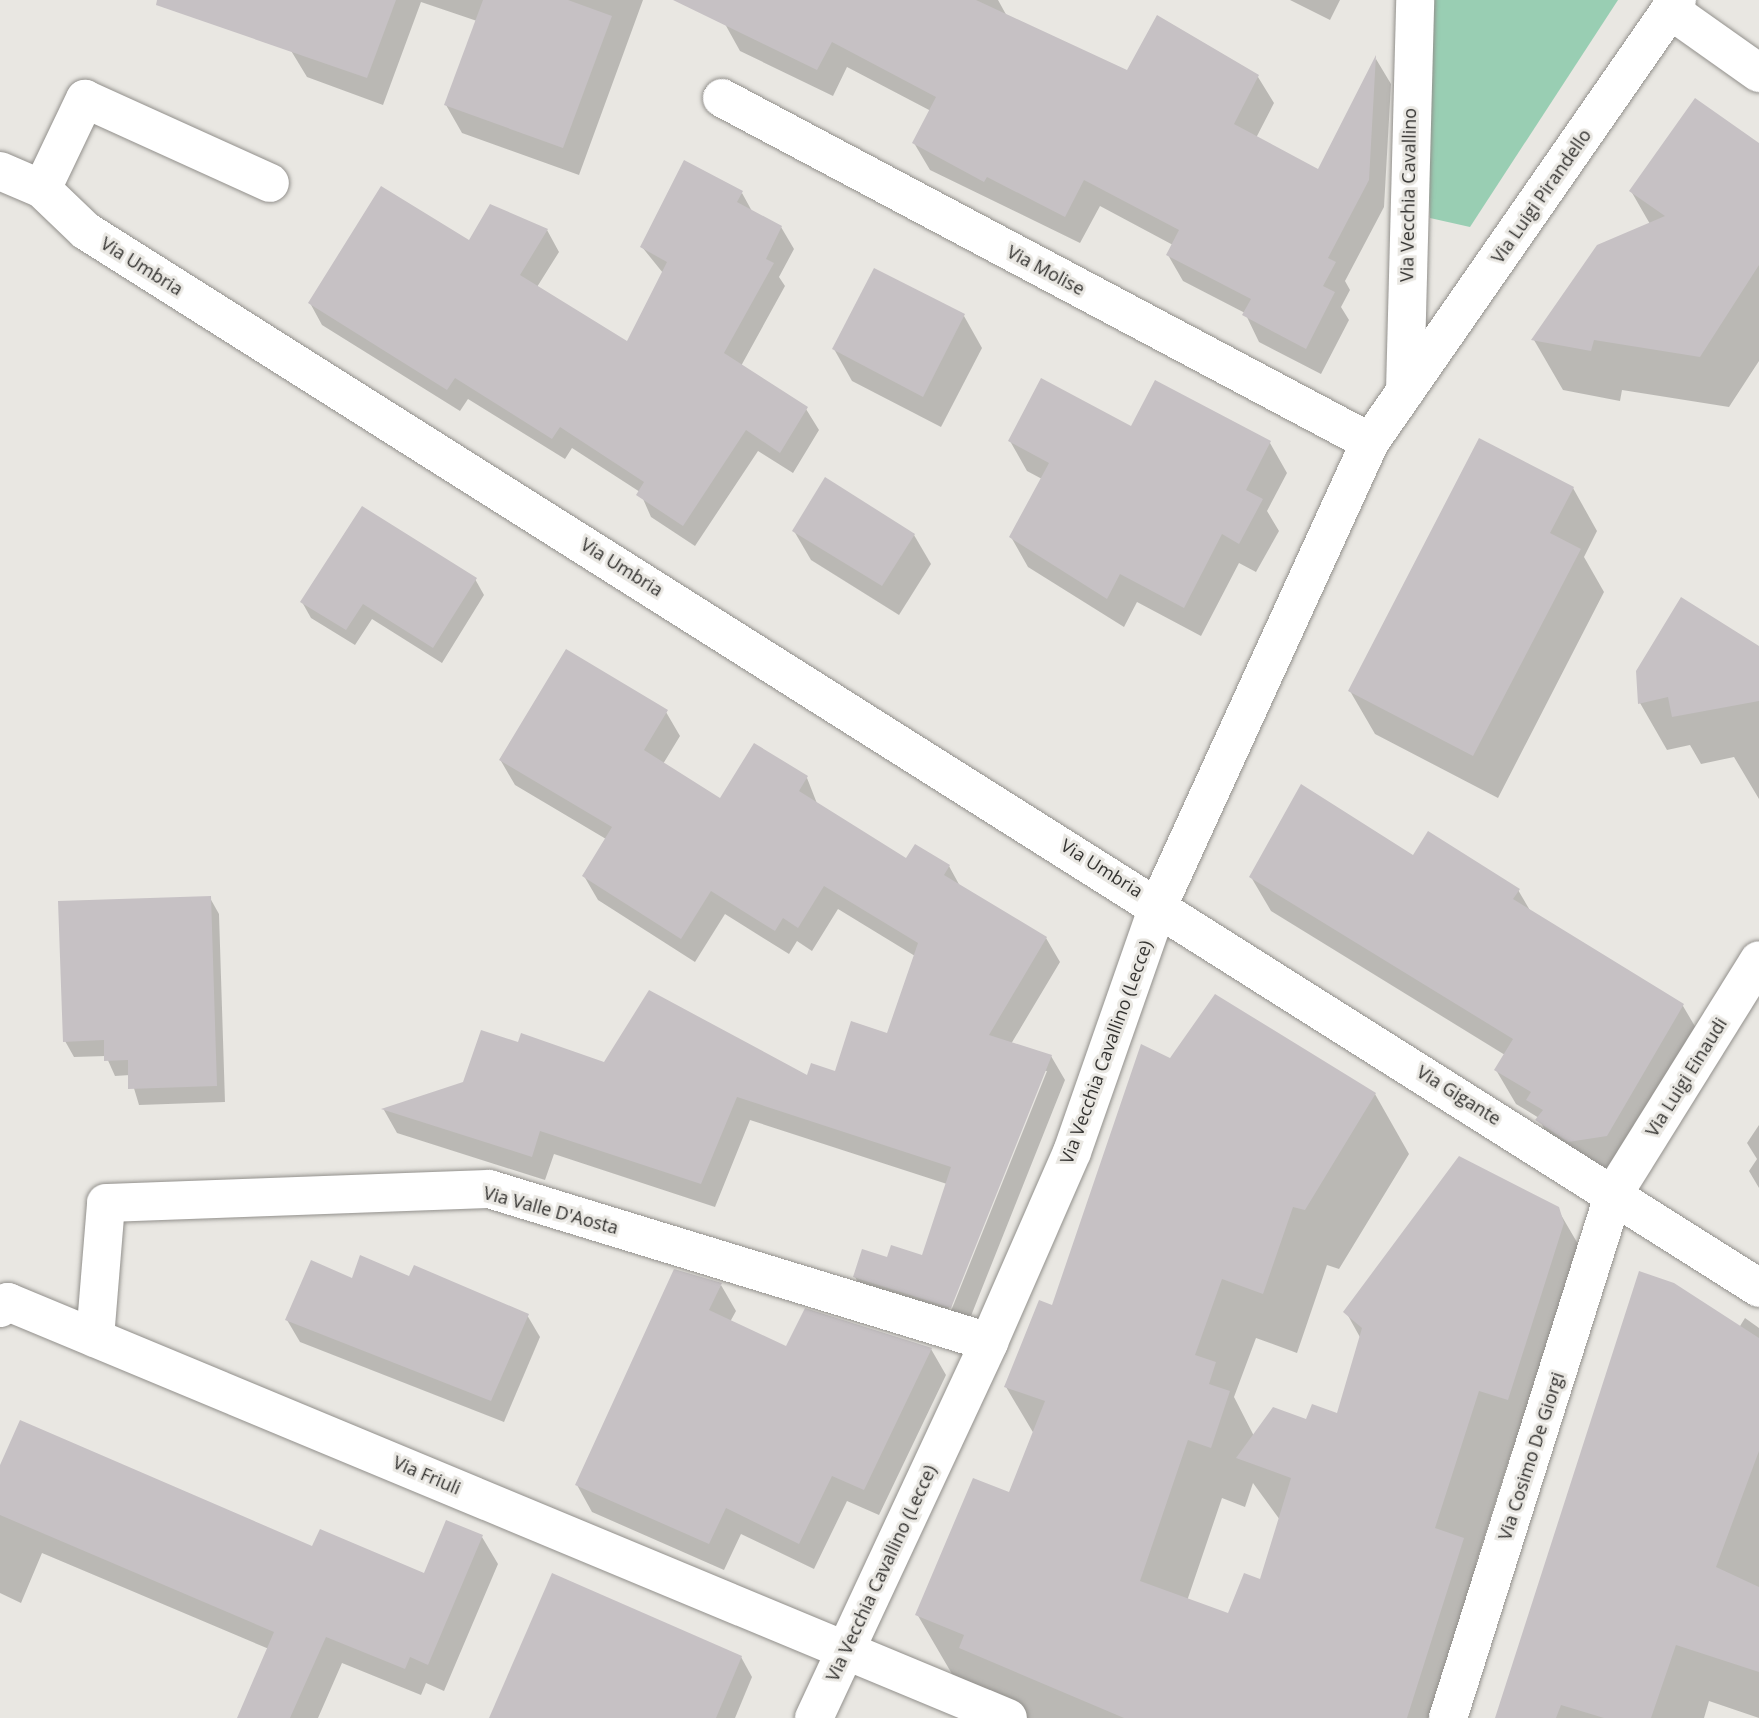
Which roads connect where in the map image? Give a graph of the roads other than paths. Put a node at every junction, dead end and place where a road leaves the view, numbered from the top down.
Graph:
1 (1415, 0) edge
2 (1673, 5) edge
3 (1759, 73) edge
4 (722, 98) dead end
5 (0, 171) edge
6 (270, 183) dead end
7 (42, 189) junction
8 (1405, 391) junction
9 (1370, 442) junction
10 (1159, 904) junction
11 (1759, 960) edge
12 (1614, 1193) junction
13 (1759, 1288) edge
14 (4, 1305) edge
15 (95, 1338) junction
16 (989, 1342) junction
17 (845, 1649) junction
18 (814, 1718) edge
19 (1008, 1718) edge
20 (1448, 1718) edge

1 - 8 street, Via Vecchia Cavallino
2 - 3 street
2 - 8 street, Via Luigi Pirandello
4 - 9 street, Via Molise
5 - 7 street
6 - 7 street
7 - 10 street, Via Umbria
8 - 9 street, Via Vecchia Cavallino (Lecce)
9 - 10 street, Via Vecchia Cavallino (Lecce)
10 - 12 street, Via Gigante
10 - 16 street, Via Vecchia Cavallino (Lecce)
11 - 12 street, Via Luigi Einaudi
12 - 13 street, Via Gigante
12 - 20 street, Via Cosimo De Giorgi
14 - 15 street, Via Friuli
15 - 16 street, Via Valle D'Aosta
15 - 17 street, Via Friuli
16 - 17 street, Via Vecchia Cavallino (Lecce)
17 - 18 street, Via Vecchia Cavallino (Lecce)
17 - 19 street, Via Friuli

